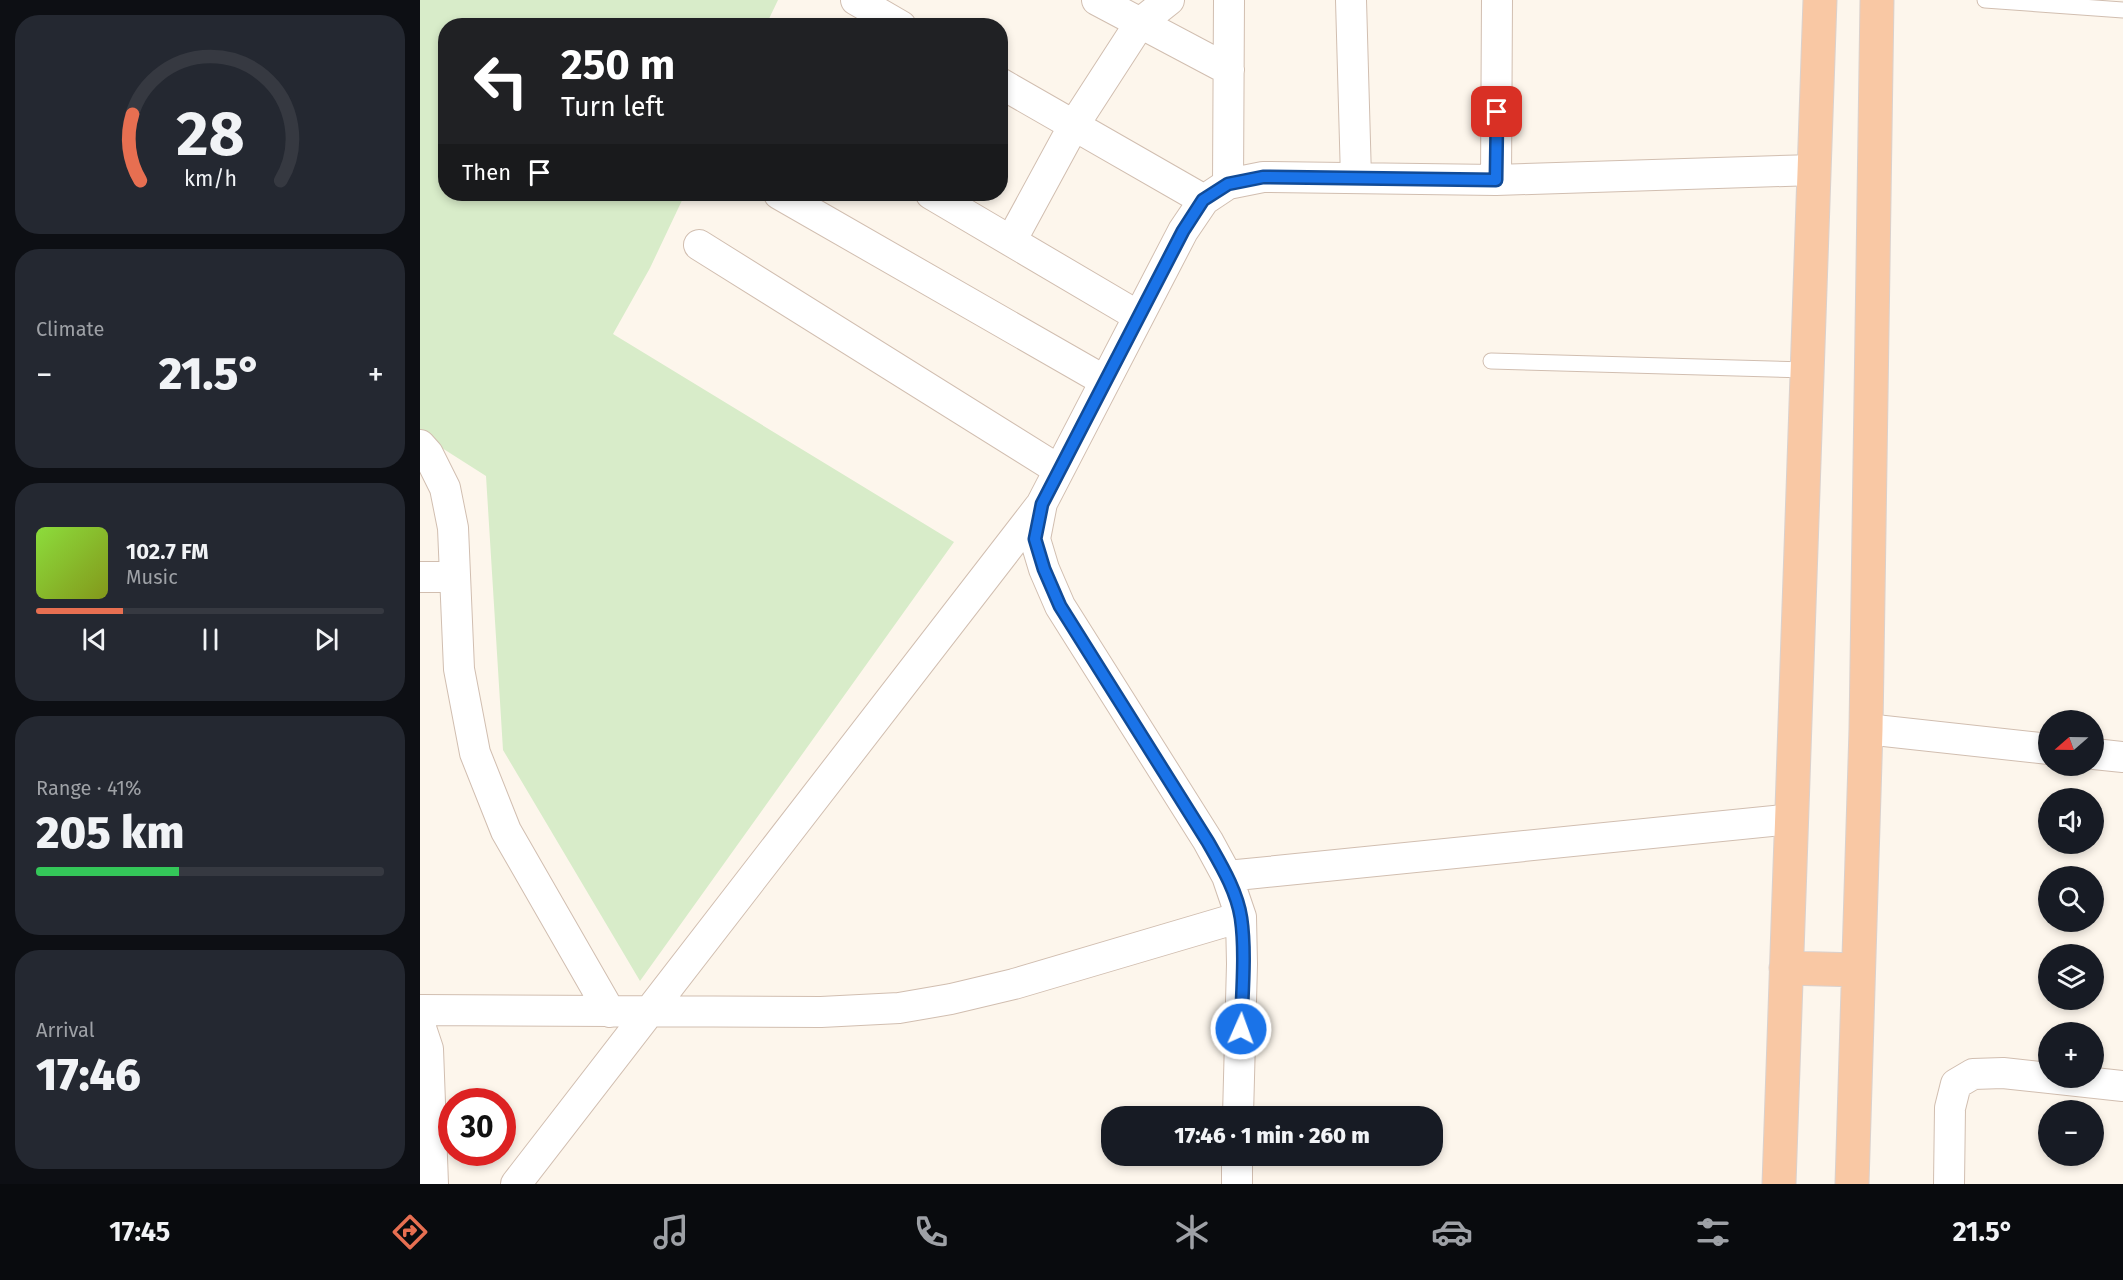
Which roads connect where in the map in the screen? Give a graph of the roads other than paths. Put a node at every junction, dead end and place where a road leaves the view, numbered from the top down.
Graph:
1 (856, 0) edge
2 (1097, 0) edge
3 (1169, 0) edge
4 (1229, 0) edge
5 (1351, 0) edge
6 (1497, 0) edge
7 (1820, 0) edge
8 (1877, 0) edge
9 (1985, 0) edge
10 (2123, 9) edge
11 (887, 18) edge
12 (1140, 23) junction
13 (1229, 70) junction
14 (1008, 88) edge
15 (1074, 125) junction
16 (1814, 170) junction
17 (1356, 178) junction
18 (1496, 180) junction
19 (1216, 192) junction
20 (791, 201) edge
21 (943, 201) edge
22 (1011, 241) junction
23 (699, 245) dead end
24 (1138, 316) junction
25 (1491, 361) dead end
26 (1807, 370) junction
27 (1106, 381) junction
28 (420, 445) edge
29 (1059, 470) junction
30 (1042, 504) junction
31 (420, 577) edge
32 (455, 577) junction
33 (1866, 729) junction
34 (2038, 748) edge
35 (2104, 755) edge
36 (2123, 757) edge
37 (1792, 819) junction
38 (1227, 876) junction
39 (1241, 917) junction
40 (1786, 968) junction
41 (1858, 970) junction
42 (420, 1010) edge
43 (610, 1012) junction
44 (648, 1013) junction
45 (420, 1025) edge
46 (2123, 1086) edge
47 (1239, 1106) edge
48 (1238, 1166) edge
49 (433, 1184) edge
50 (516, 1184) edge
51 (1237, 1184) edge
52 (1779, 1184) edge
53 (1852, 1184) edge
54 (1949, 1184) edge

1 - 11 street
2 - 12 street
3 - 12 street
4 - 13 street
5 - 17 street
6 - 18 street
7 - 16 highway
8 - 33 highway
9 - 10 lane
12 - 13 street
12 - 15 street
13 - 19 street
14 - 15 street
15 - 19 street
15 - 22 street
16 - 18 street
16 - 26 highway
17 - 18 street
17 - 19 street
19 - 24 street
20 - 27 street
21 - 22 street
22 - 24 street
23 - 29 street
24 - 27 street
25 - 26 lane
26 - 37 highway
27 - 29 street
28 - 32 street
29 - 30 street
30 - 38 street
30 - 44 street
31 - 32 street
32 - 43 street
33 - 34 street
33 - 41 highway
35 - 36 street
37 - 38 street
37 - 40 highway
38 - 39 street
39 - 44 street
39 - 47 street
40 - 41 highway
40 - 52 highway
41 - 53 highway
42 - 43 street
43 - 44 street
44 - 50 street
45 - 49 street
46 - 54 street
48 - 51 street

